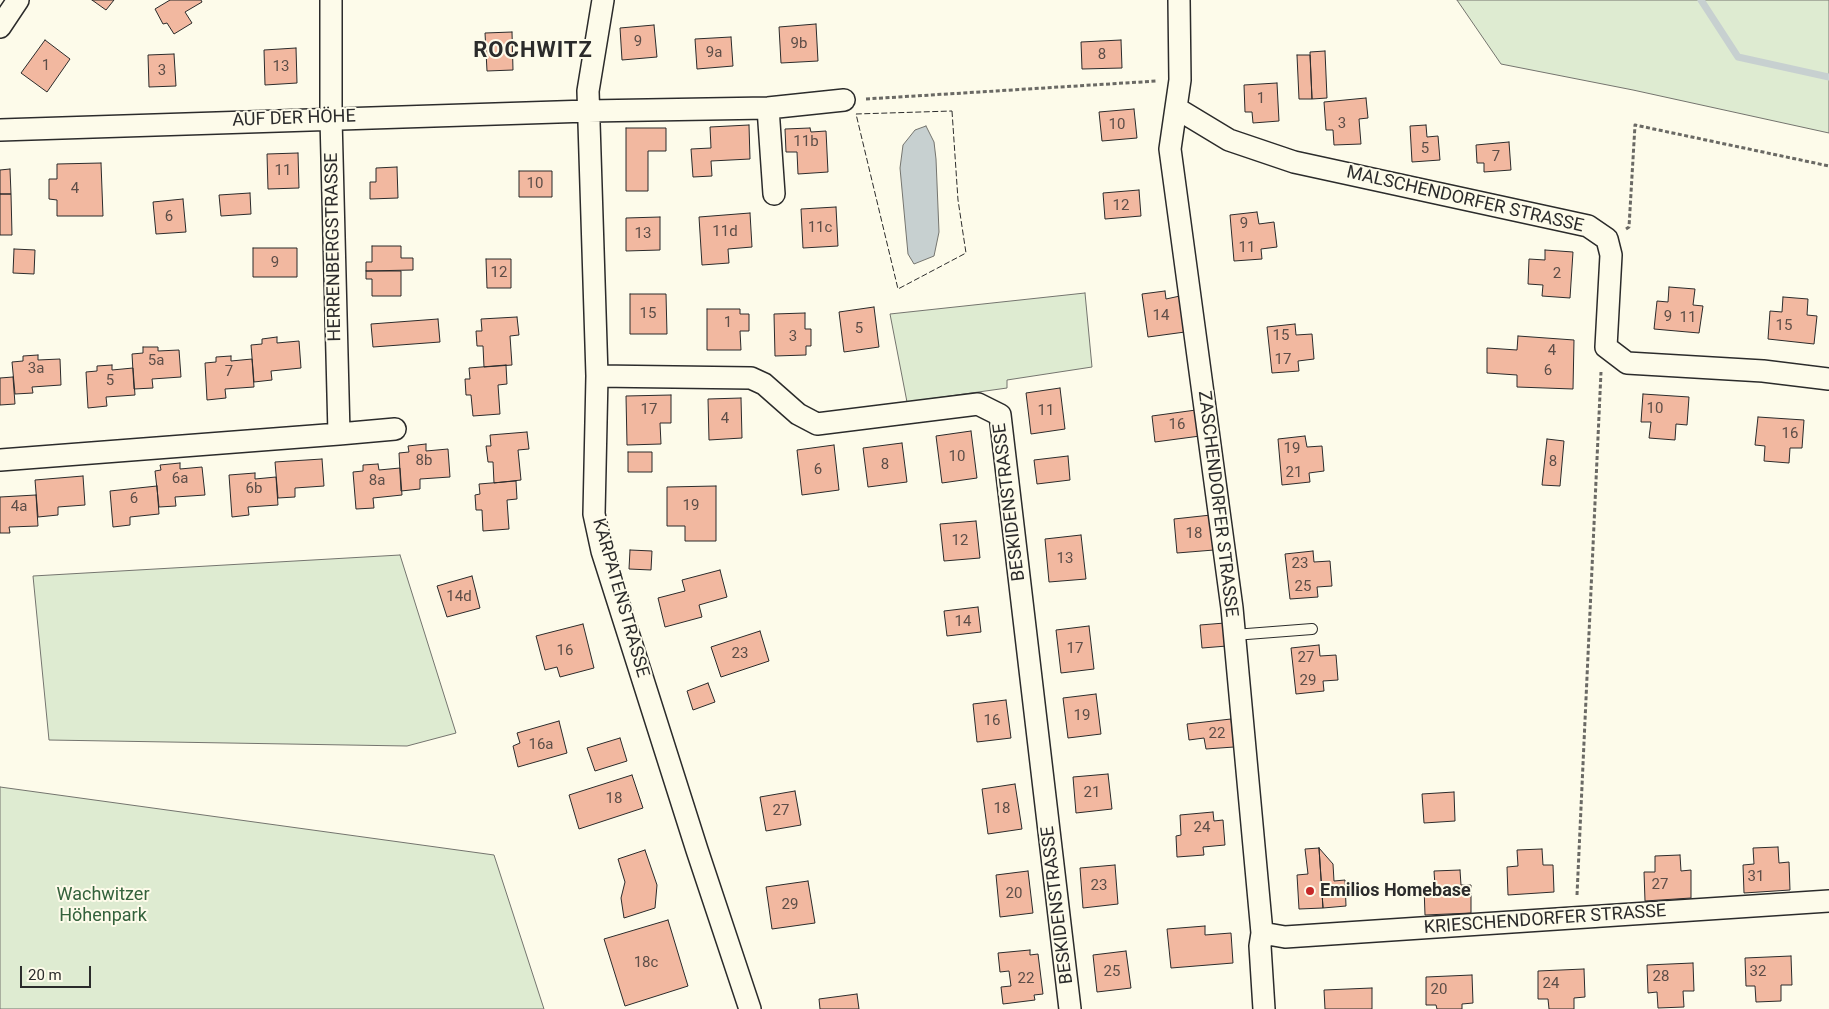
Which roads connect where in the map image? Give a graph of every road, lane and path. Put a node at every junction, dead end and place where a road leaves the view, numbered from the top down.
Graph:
1 (18, 0) edge
2 (331, 0) edge
3 (603, 0) edge
4 (1179, 0) edge
5 (0, 28) edge
6 (1180, 80) junction
7 (844, 100) joint
8 (768, 108) junction
9 (1176, 108) junction
10 (588, 111) junction
11 (331, 118) junction
12 (0, 130) edge
13 (1829, 166) edge
14 (774, 194) dead end
15 (1608, 239) junction
16 (1606, 347) junction
17 (596, 376) junction
18 (1829, 379) edge
19 (395, 429) dead end
20 (339, 434) junction
21 (0, 460) edge
22 (1312, 629) dead end
23 (1234, 635) junction
24 (1829, 901) edge
25 (1576, 918) junction
26 (1262, 933) junction
27 (750, 1009) edge
28 (1070, 1009) edge
29 (1264, 1009) edge

1 - 5 street
2 - 11 street, HERRENBERGSTRASSE
3 - 10 street, KARPATENSTRASSE
4 - 6 street, ZASCHENDORFER STRASSE
6 - 7 path
6 - 9 street, ZASCHENDORFER STRASSE
7 - 8 street
8 - 10 street
8 - 14 street
9 - 15 street, MALSCHENDORFER STRASSE
9 - 23 street, ZASCHENDORFER STRASSE
10 - 11 street, AUF DER HÖHE
10 - 17 street, KARPATENSTRASSE
11 - 12 street, AUF DER HÖHE
11 - 20 street, HERRENBERGSTRASSE
13 - 15 path
15 - 16 street
16 - 18 street
16 - 25 path
17 - 27 street, KARPATENSTRASSE
17 - 28 street, BESKIDENSTRASSE
19 - 20 street
20 - 21 street
22 - 23 lane
23 - 26 street, ZASCHENDORFER STRASSE
24 - 25 street, KRIESCHENDORFER STRASSE
25 - 26 street, KRIESCHENDORFER STRASSE
26 - 29 street, ZASCHENDORFER STRASSE

